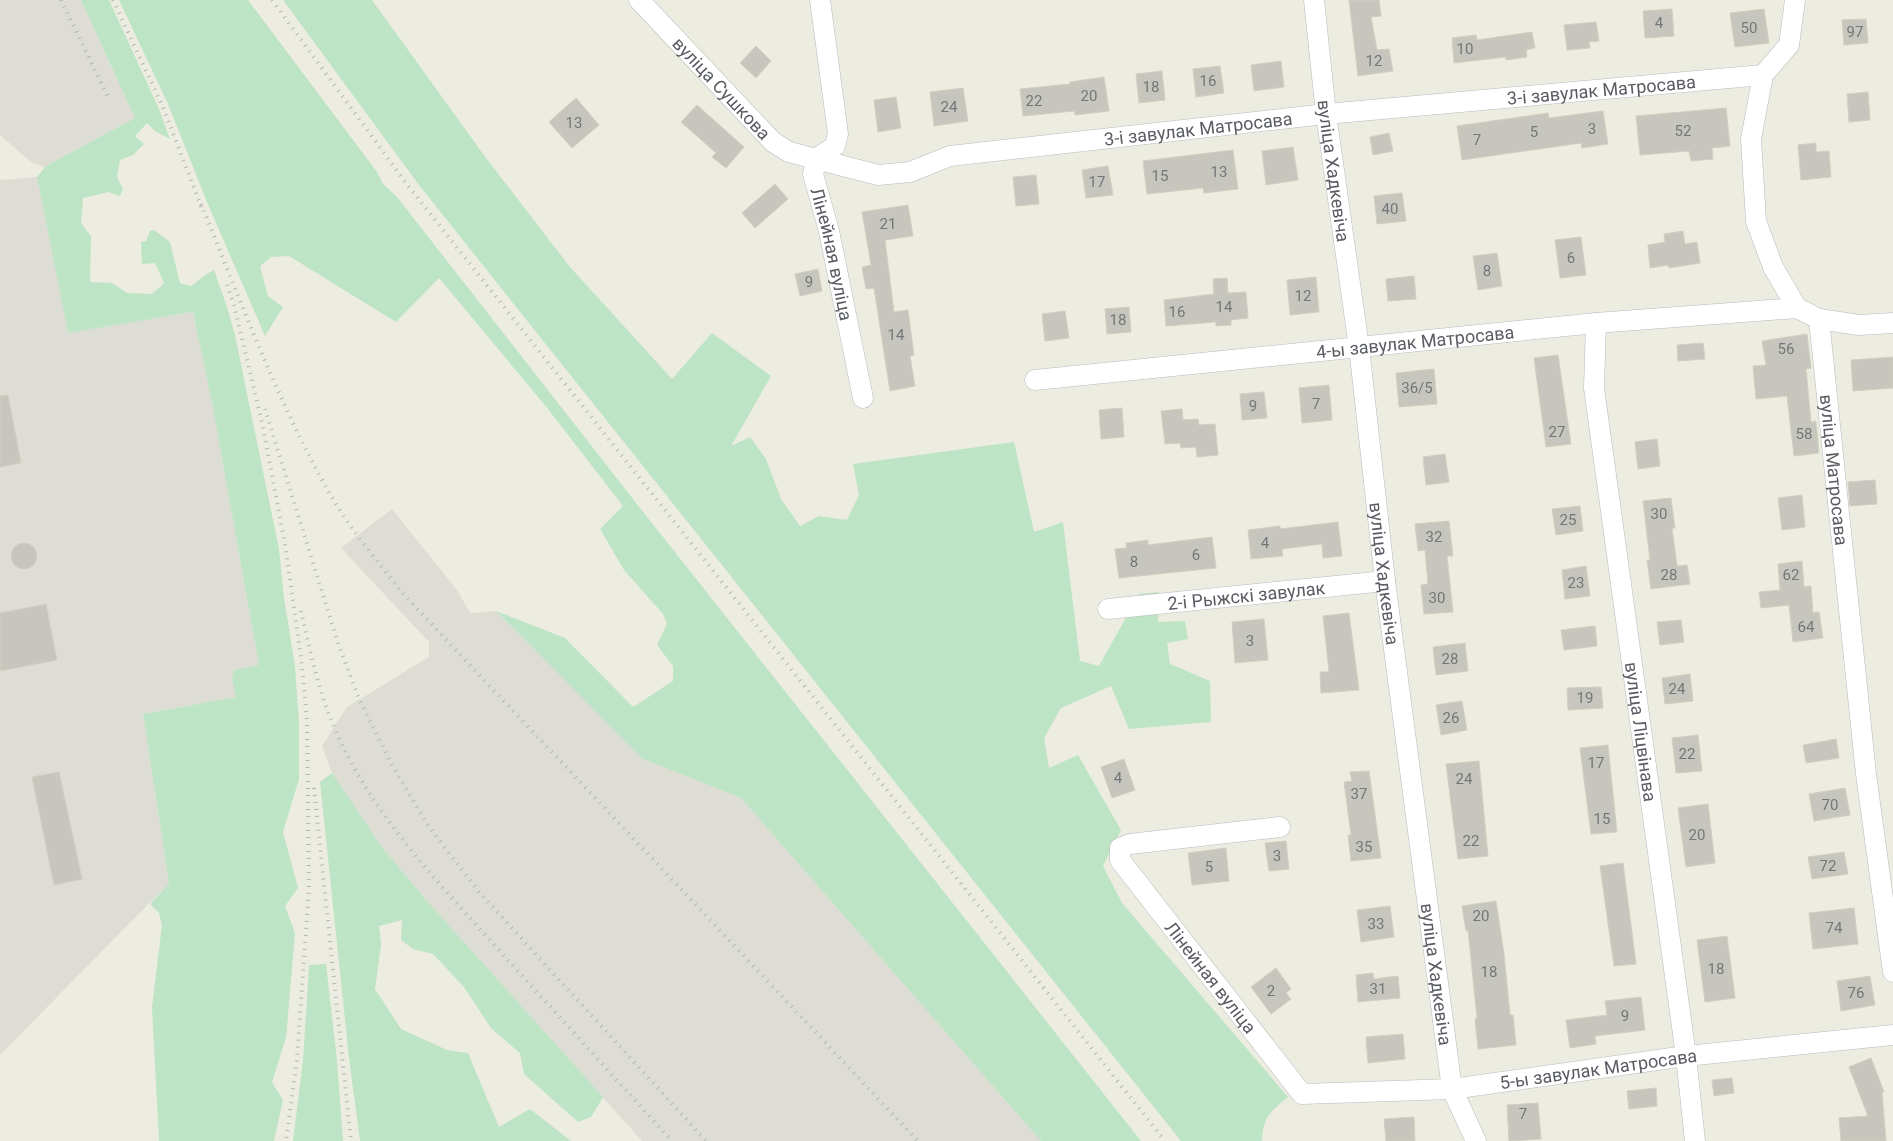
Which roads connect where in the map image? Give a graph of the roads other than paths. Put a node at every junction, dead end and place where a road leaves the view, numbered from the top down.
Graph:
1 (639, 0) edge
2 (820, 0) edge
3 (1314, 0) edge
4 (1795, 0) edge
5 (1763, 75) junction
6 (1326, 114) junction
7 (817, 158) junction
8 (1797, 308) junction
9 (1820, 319) junction
10 (1596, 323) junction
11 (1893, 324) edge
12 (1359, 347) junction
13 (1035, 380) dead end
14 (863, 398) dead end
15 (1385, 582) junction
16 (1108, 610) dead end
17 (1280, 827) dead end
18 (1893, 972) edge
19 (1893, 1035) edge
20 (1686, 1056) junction
21 (1452, 1089) junction
22 (1302, 1094) joint
23 (1476, 1141) edge
24 (1695, 1141) edge

1 - 7 street, вуліца Сушкова
2 - 7 street
3 - 6 street, вуліца Хадкевіча
4 - 5 street
5 - 6 street, 3-і завулак Матросава
5 - 8 street
6 - 7 street, 3-і завулак Матросава
6 - 12 street, вуліца Хадкевіча
7 - 14 street, Лінейная вуліца
8 - 9 street
8 - 10 street, 4-ы завулак Матросава
9 - 11 street
9 - 18 street, вуліца Матросава
10 - 12 street, 4-ы завулак Матросава
10 - 20 street, вуліца Ліцвінава
12 - 13 street, 4-ы завулак Матросава
12 - 15 street, вуліца Хадкевіча
15 - 16 street, 2-і Рыжскі завулак
15 - 21 street, вуліца Хадкевіча
17 - 22 street, Лінейная вуліца
19 - 20 street, 5-ы завулак Матросава
20 - 21 street, 5-ы завулак Матросава
20 - 24 street, вуліца Ліцвінава
21 - 22 street, 5-ы завулак Матросава
21 - 23 street, вуліца Хадкевіча

